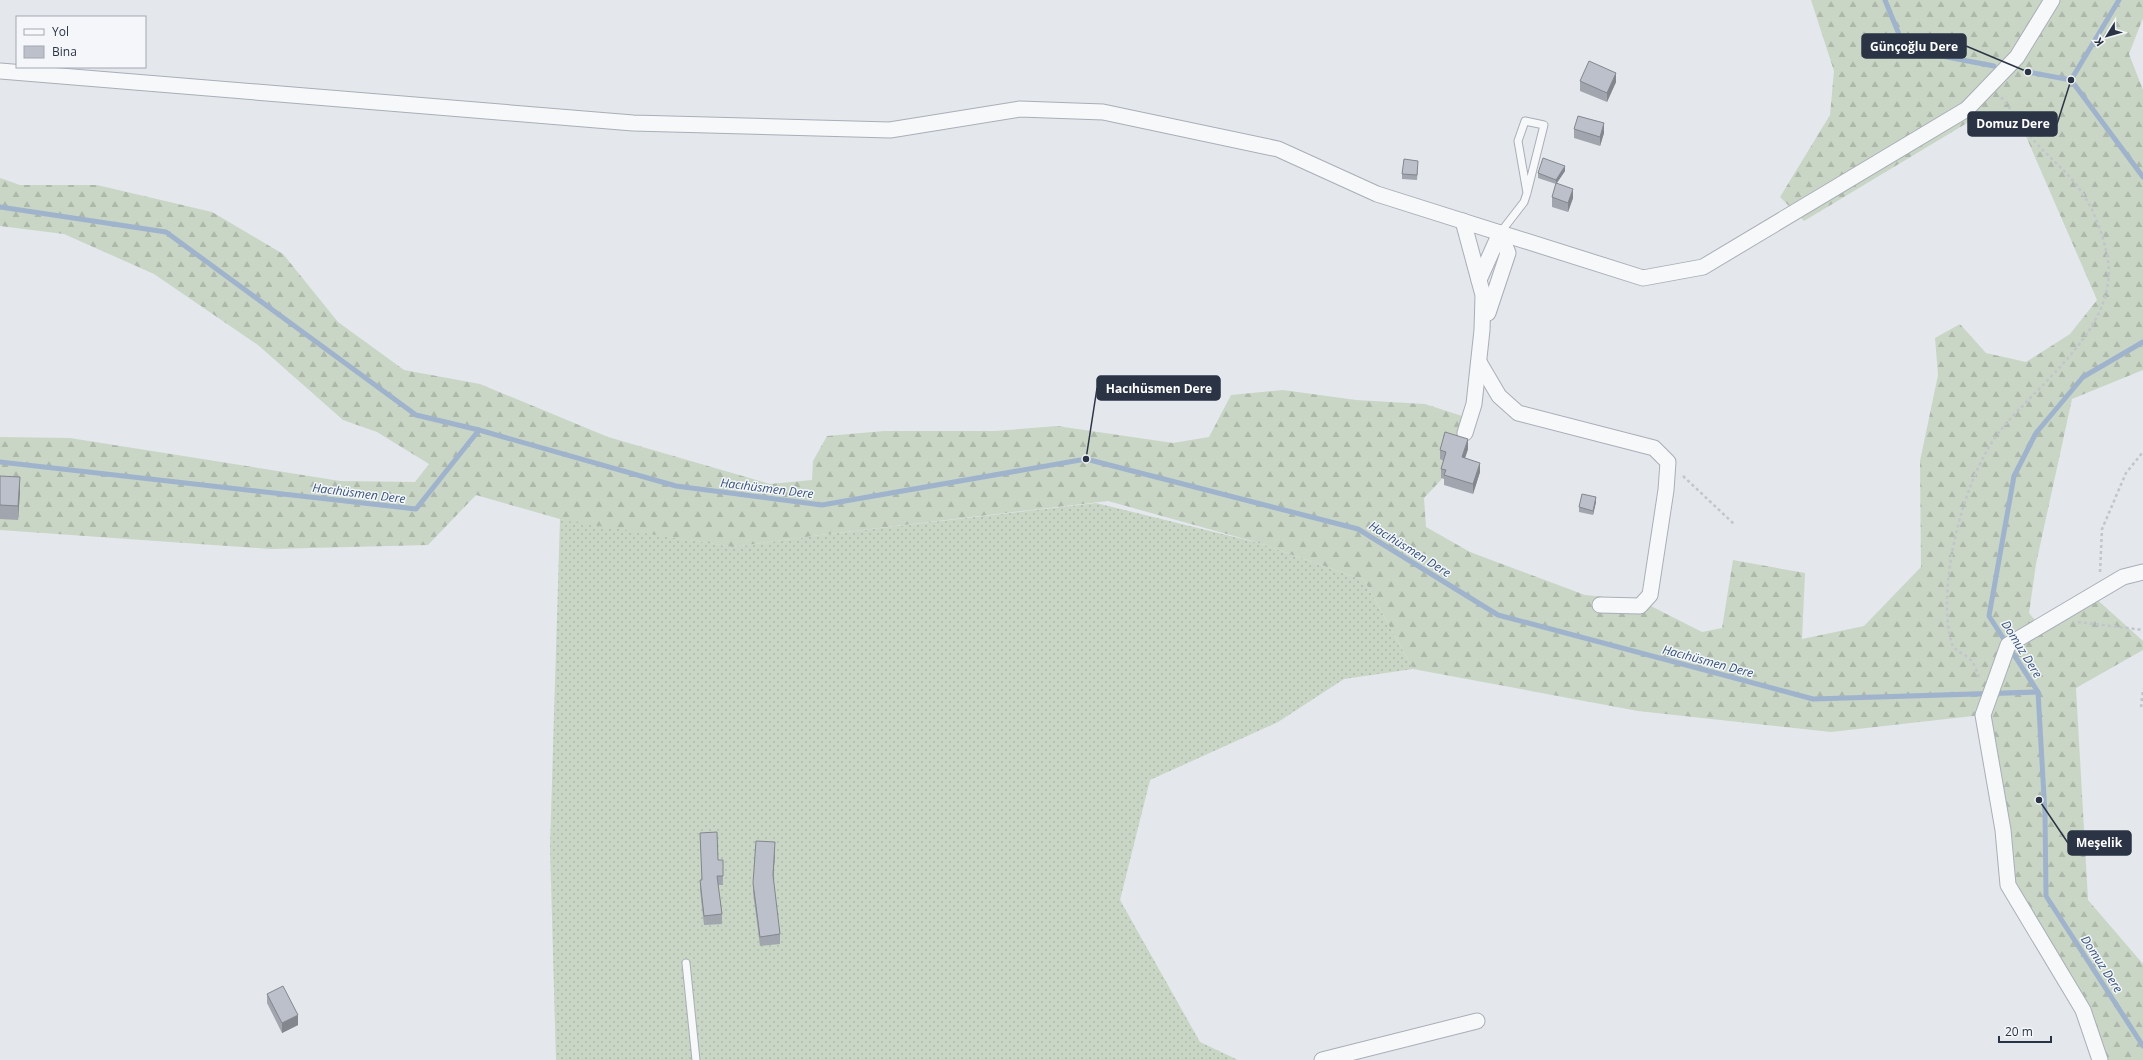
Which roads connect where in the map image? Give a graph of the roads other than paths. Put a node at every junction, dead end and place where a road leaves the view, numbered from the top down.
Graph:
1 (2052, 0) edge
2 (0, 71) edge
3 (1526, 194) junction
4 (1463, 221) junction
5 (1500, 233) junction
6 (1479, 280) junction
7 (1482, 330) junction
8 (1478, 362) junction
9 (1465, 433) dead end
10 (2143, 572) edge
11 (1600, 605) dead end
12 (686, 962) dead end
13 (1477, 1021) dead end
14 (696, 1060) edge
15 (1322, 1060) edge
16 (2100, 1060) edge

1 - 5 street
2 - 4 street
3 - 3 lane
3 - 5 lane
4 - 5 street
4 - 6 street
5 - 6 street
5 - 7 street
6 - 7 street
7 - 8 street
8 - 9 street
8 - 11 street
10 - 16 street
12 - 14 lane
13 - 15 street

